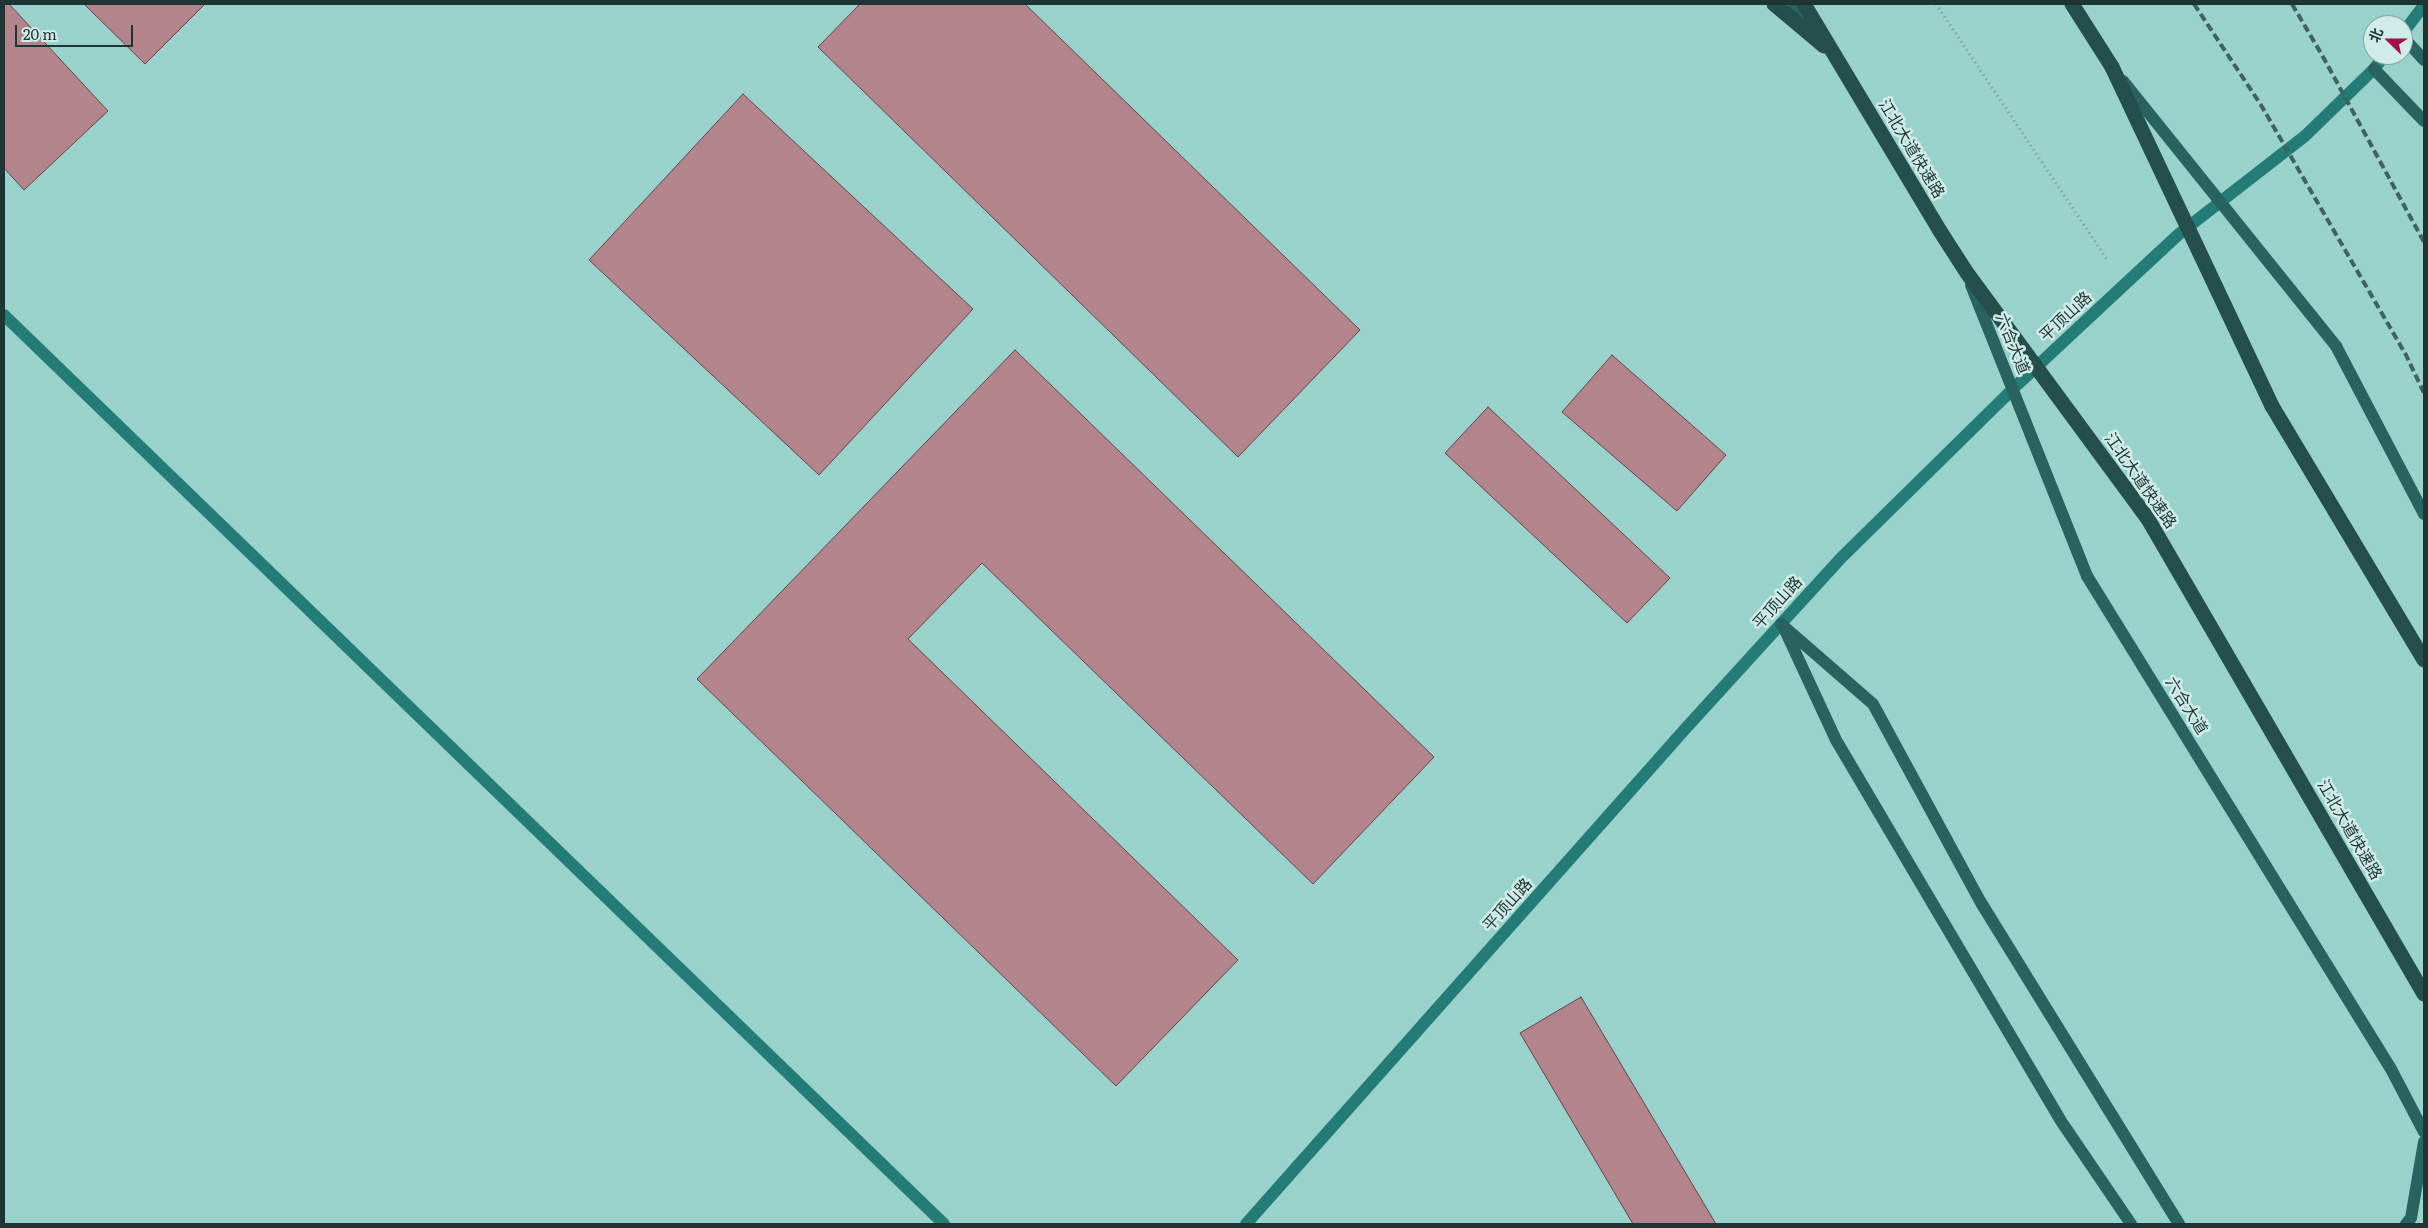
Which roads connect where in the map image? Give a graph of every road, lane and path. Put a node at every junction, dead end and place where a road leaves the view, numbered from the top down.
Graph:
1 (1774, 4) edge
2 (1793, 4) edge
3 (1804, 4) edge
4 (1936, 4) edge
5 (2072, 4) edge
6 (2424, 5) edge
7 (2413, 20) edge
8 (2413, 48) edge
9 (1832, 53) junction
10 (2424, 60) edge
11 (2377, 65) edge
12 (2112, 67) junction
13 (2374, 69) junction
14 (2424, 121) edge
15 (1967, 273) junction
16 (2124, 285) junction
17 (4, 315) edge
18 (2424, 514) edge
19 (1782, 624) junction
20 (2424, 660) edge
21 (2424, 994) edge
22 (2424, 1132) edge
23 (2424, 1142) edge
24 (944, 1224) edge
25 (1246, 1224) edge
26 (2131, 1224) edge
27 (2179, 1224) edge
28 (2406, 1224) edge

1 - 9 highway
2 - 9 main road
3 - 9 highway, 江北大道快速路
4 - 16 path
5 - 12 highway
6 - 7 street
8 - 10 main road
9 - 15 highway, 江北大道快速路, bridge
11 - 13 street, 平顶山路
12 - 18 main road, bridge
12 - 20 highway, bridge
13 - 14 main road
13 - 16 street, 平顶山路
15 - 21 highway, 江北大道快速路, bridge
15 - 22 main road, 六合大道, bridge
16 - 19 street, 平顶山路
17 - 24 street
19 - 25 street, 平顶山路
19 - 26 main road
19 - 27 main road
23 - 28 main road

